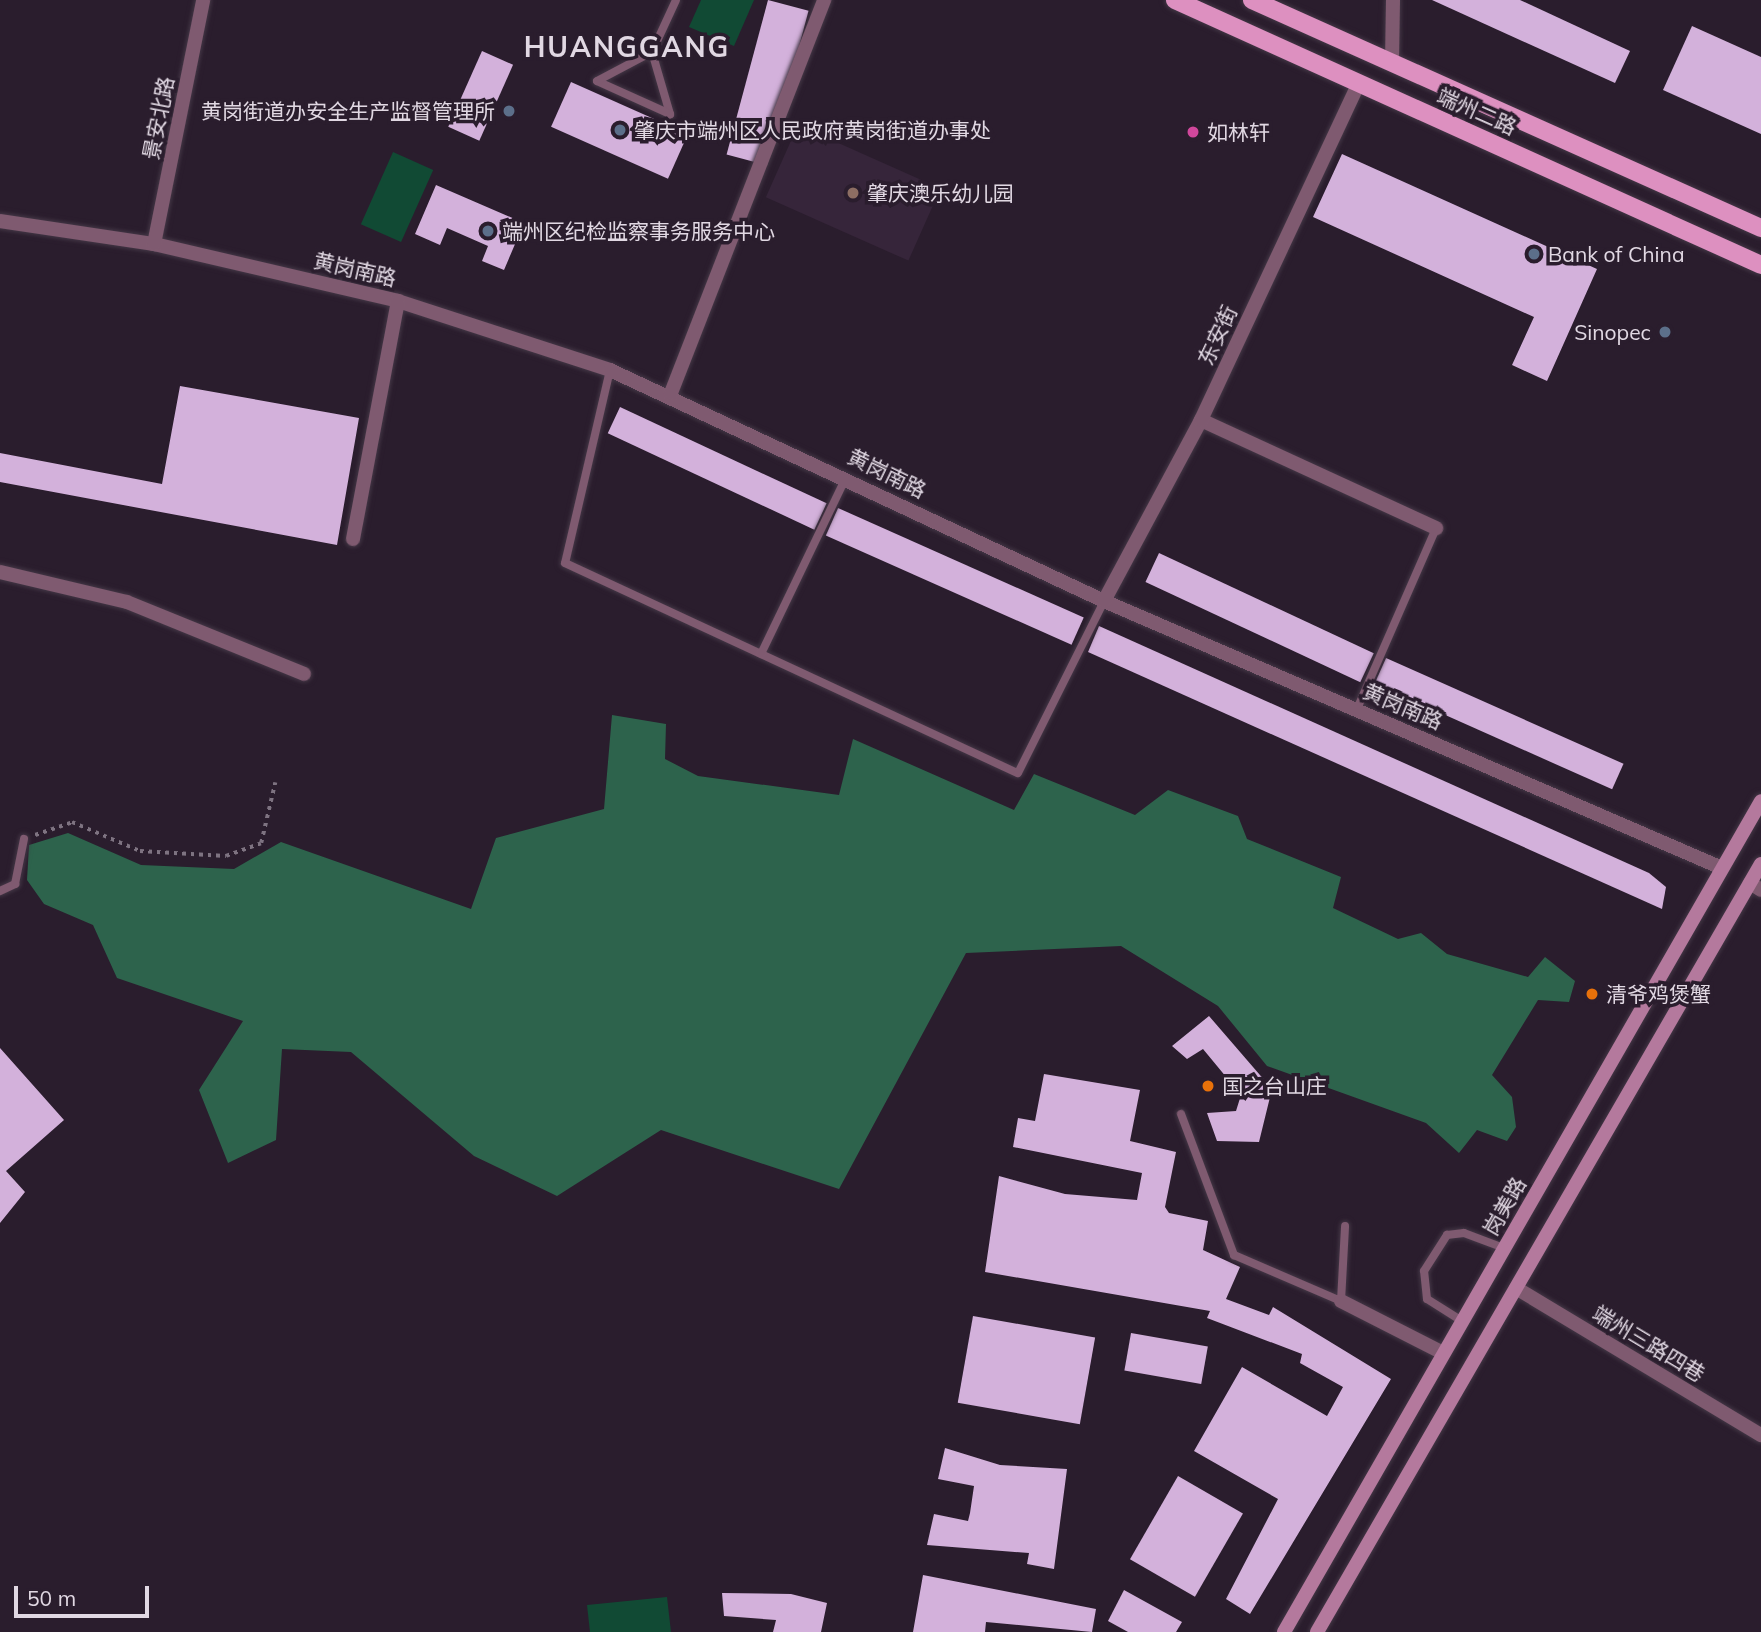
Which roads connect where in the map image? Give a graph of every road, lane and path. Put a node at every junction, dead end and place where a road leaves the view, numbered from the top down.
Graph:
1 (203, 0) edge
2 (676, 0) edge
3 (824, 0) edge
4 (1175, 0) edge
5 (1252, 0) edge
6 (1393, 0) edge
7 (652, 52) junction
8 (1392, 63) junction
9 (1359, 83) junction
10 (1657, 182) junction
11 (1645, 212) junction
12 (0, 221) edge
13 (1761, 228) edge
14 (154, 244) junction
15 (1761, 265) edge
16 (398, 301) junction
17 (610, 370) junction
18 (671, 393) junction
19 (1201, 420) junction
20 (846, 477) junction
21 (1436, 528) joint
22 (353, 539) dead end
23 (0, 572) edge
24 (1104, 601) junction
25 (761, 654) junction
26 (304, 674) dead end
27 (1357, 709) junction
28 (275, 783) dead end
29 (1761, 801) edge
30 (23, 839) joint
31 (1761, 864) edge
32 (1723, 868) junction
33 (1756, 887) edge
34 (0, 891) edge
35 (1181, 1114) dead end
36 (1345, 1226) dead end
37 (1504, 1248) junction
38 (1516, 1288) junction
39 (1340, 1301) junction
40 (1462, 1321) junction
41 (1444, 1353) junction
42 (1761, 1435) edge
43 (1284, 1632) edge
44 (1317, 1632) edge

1 - 14 street, 景安北路
2 - 7 lane
3 - 18 street
4 - 9 main road, 端州二路
5 - 8 main road, 端州二路
6 - 8 street
7 - 7 lane
8 - 10 main road, 端州二路
9 - 11 main road, 端州二路
9 - 19 street, 东安街
10 - 11 main road
10 - 13 main road, 端州二路
11 - 15 main road, 端州二路
12 - 14 street, 黄岗南路
14 - 16 street, 黄岗南路
16 - 17 street, 黄岗南路
16 - 22 street
17 - 18 street, 黄岗南路
17 - 25 lane
18 - 20 street, 黄岗南路
19 - 21 street
19 - 24 street, 东安街
20 - 24 street, 黄岗南路
20 - 25 lane
21 - 27 lane
23 - 26 street
24 - 25 lane
24 - 27 street, 黄岗南路
27 - 32 street, 黄岗南路
28 - 30 path
29 - 32 main road, 岗美路
30 - 34 lane
31 - 33 main road
32 - 37 main road, 岗美路
33 - 38 main road
35 - 39 lane
36 - 39 lane
37 - 40 main road, 岗美路
37 - 40 lane
38 - 42 street, 端州三路四巷
38 - 44 main road
39 - 41 street
40 - 41 main road, 岗美路
41 - 43 main road, 岗美路

